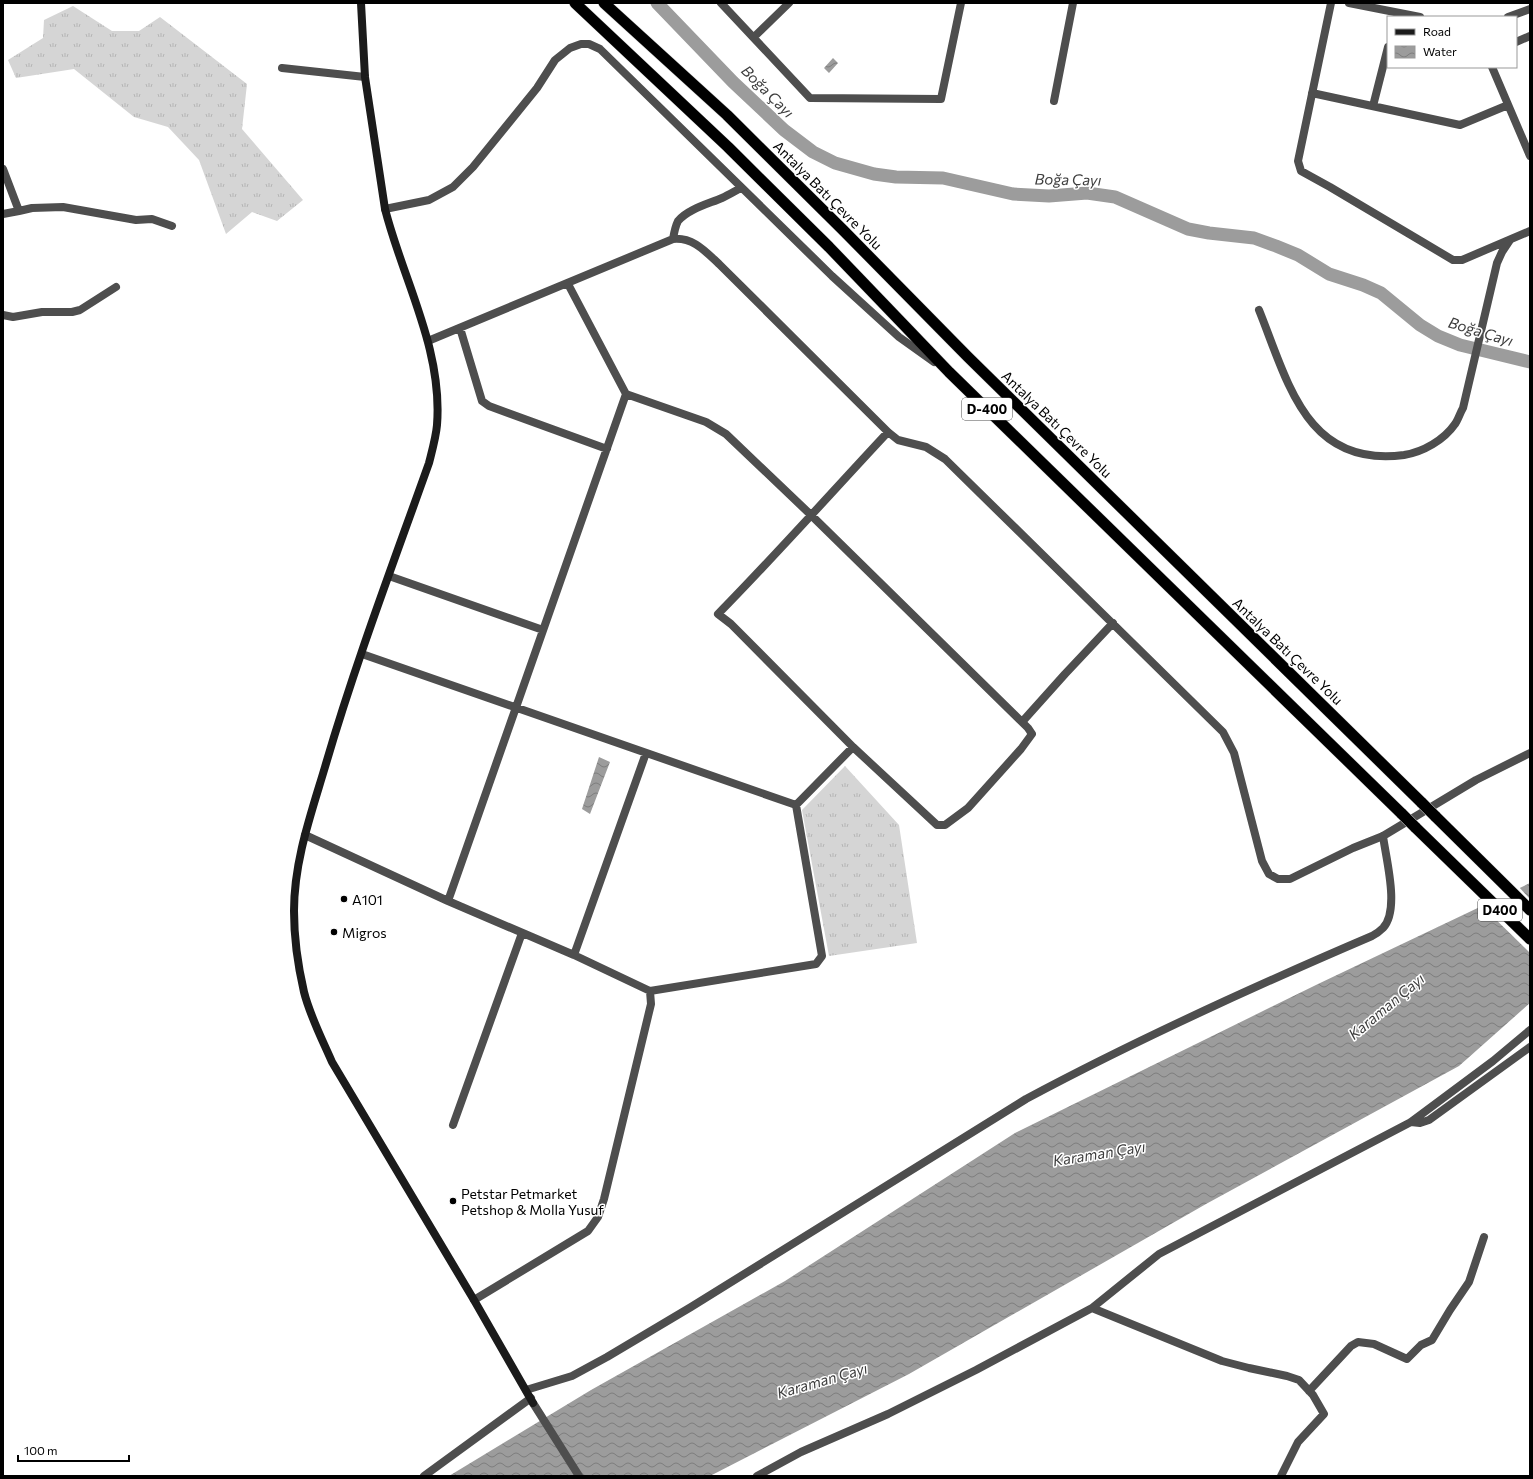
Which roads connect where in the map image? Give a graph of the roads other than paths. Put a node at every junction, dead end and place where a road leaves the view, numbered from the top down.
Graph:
1 (361, 3) edge
2 (575, 3) edge
3 (604, 3) edge
4 (721, 3) edge
5 (789, 3) edge
6 (961, 3) edge
7 (1073, 3) edge
8 (1331, 3) edge
9 (1349, 3) edge
10 (1530, 9) edge
11 (1396, 15) edge
12 (1408, 16) edge
13 (1511, 16) edge
14 (1530, 36) edge
15 (754, 37) junction
16 (1517, 42) edge
17 (1387, 51) edge
18 (282, 68) dead end
19 (1492, 68) edge
20 (365, 77) junction
21 (1312, 93) junction
22 (1054, 101) dead end
23 (1508, 105) junction
24 (1374, 106) junction
25 (1530, 156) edge
26 (3, 169) edge
27 (741, 188) junction
28 (385, 209) junction
29 (19, 211) junction
30 (3, 214) edge
31 (172, 226) dead end
32 (1530, 231) edge
33 (673, 239) junction
34 (1510, 240) junction
35 (568, 284) junction
36 (116, 287) dead end
37 (1259, 310) dead end
38 (3, 315) edge
39 (460, 328) junction
40 (428, 341) junction
41 (950, 372) junction
42 (626, 394) junction
43 (888, 432) junction
44 (607, 449) junction
45 (811, 515) junction
46 (389, 576) junction
47 (1113, 623) junction
48 (543, 630) junction
49 (362, 654) junction
50 (516, 707) junction
51 (1022, 722) junction
52 (853, 747) junction
53 (646, 753) junction
54 (1530, 753) edge
55 (796, 805) junction
56 (1402, 814) joint
57 (305, 835) junction
58 (1383, 836) junction
59 (448, 901) junction
60 (1530, 910) edge
61 (522, 933) junction
62 (1530, 939) edge
63 (574, 955) junction
64 (650, 991) junction
65 (1530, 1030) edge
66 (1530, 1046) edge
67 (1411, 1122) junction
68 (453, 1125) dead end
69 (1484, 1236) dead end
70 (474, 1300) junction
71 (1092, 1308) junction
72 (526, 1390) junction
73 (1309, 1391) junction
74 (532, 1401) junction
75 (424, 1476) edge
76 (579, 1476) edge
77 (757, 1476) edge
78 (1281, 1476) edge

1 - 20 main road
2 - 41 highway, D-400
3 - 60 highway, Antalya Batı Çevre Yolu / D400, bridge
4 - 15 street
5 - 15 street
6 - 15 street
7 - 22 street
8 - 21 street
9 - 11 street
10 - 13 street
11 - 12 street
14 - 16 street
17 - 24 street
18 - 20 street
19 - 23 street
20 - 28 main road
21 - 24 street
21 - 34 street
23 - 24 street
23 - 25 street
26 - 29 street
27 - 28 street
27 - 33 street
27 - 41 street
28 - 40 main road
29 - 30 street
29 - 31 street
32 - 34 street
33 - 35 street
33 - 43 street
34 - 37 street
35 - 39 street
35 - 42 street
36 - 38 street
39 - 40 street
39 - 44 street
40 - 46 main road
41 - 56 highway, D-400
42 - 44 street
42 - 45 street
43 - 45 street
43 - 47 street
44 - 48 street
45 - 51 street
45 - 52 street
46 - 48 street
46 - 49 main road
47 - 51 street
47 - 58 street
48 - 50 street
49 - 50 street
49 - 57 main road
50 - 53 street
50 - 59 street
51 - 52 street
52 - 55 street
53 - 55 street
53 - 63 street
54 - 58 street
55 - 64 street
56 - 62 highway, D400, bridge
57 - 59 street
57 - 70 main road
58 - 72 street
59 - 61 street
61 - 63 street
61 - 68 street
63 - 64 street
64 - 70 street
65 - 67 street
66 - 67 street
67 - 71 street
69 - 73 street
70 - 72 main road
71 - 73 street
71 - 77 street
72 - 74 main road
73 - 78 street
74 - 75 street
74 - 76 street

